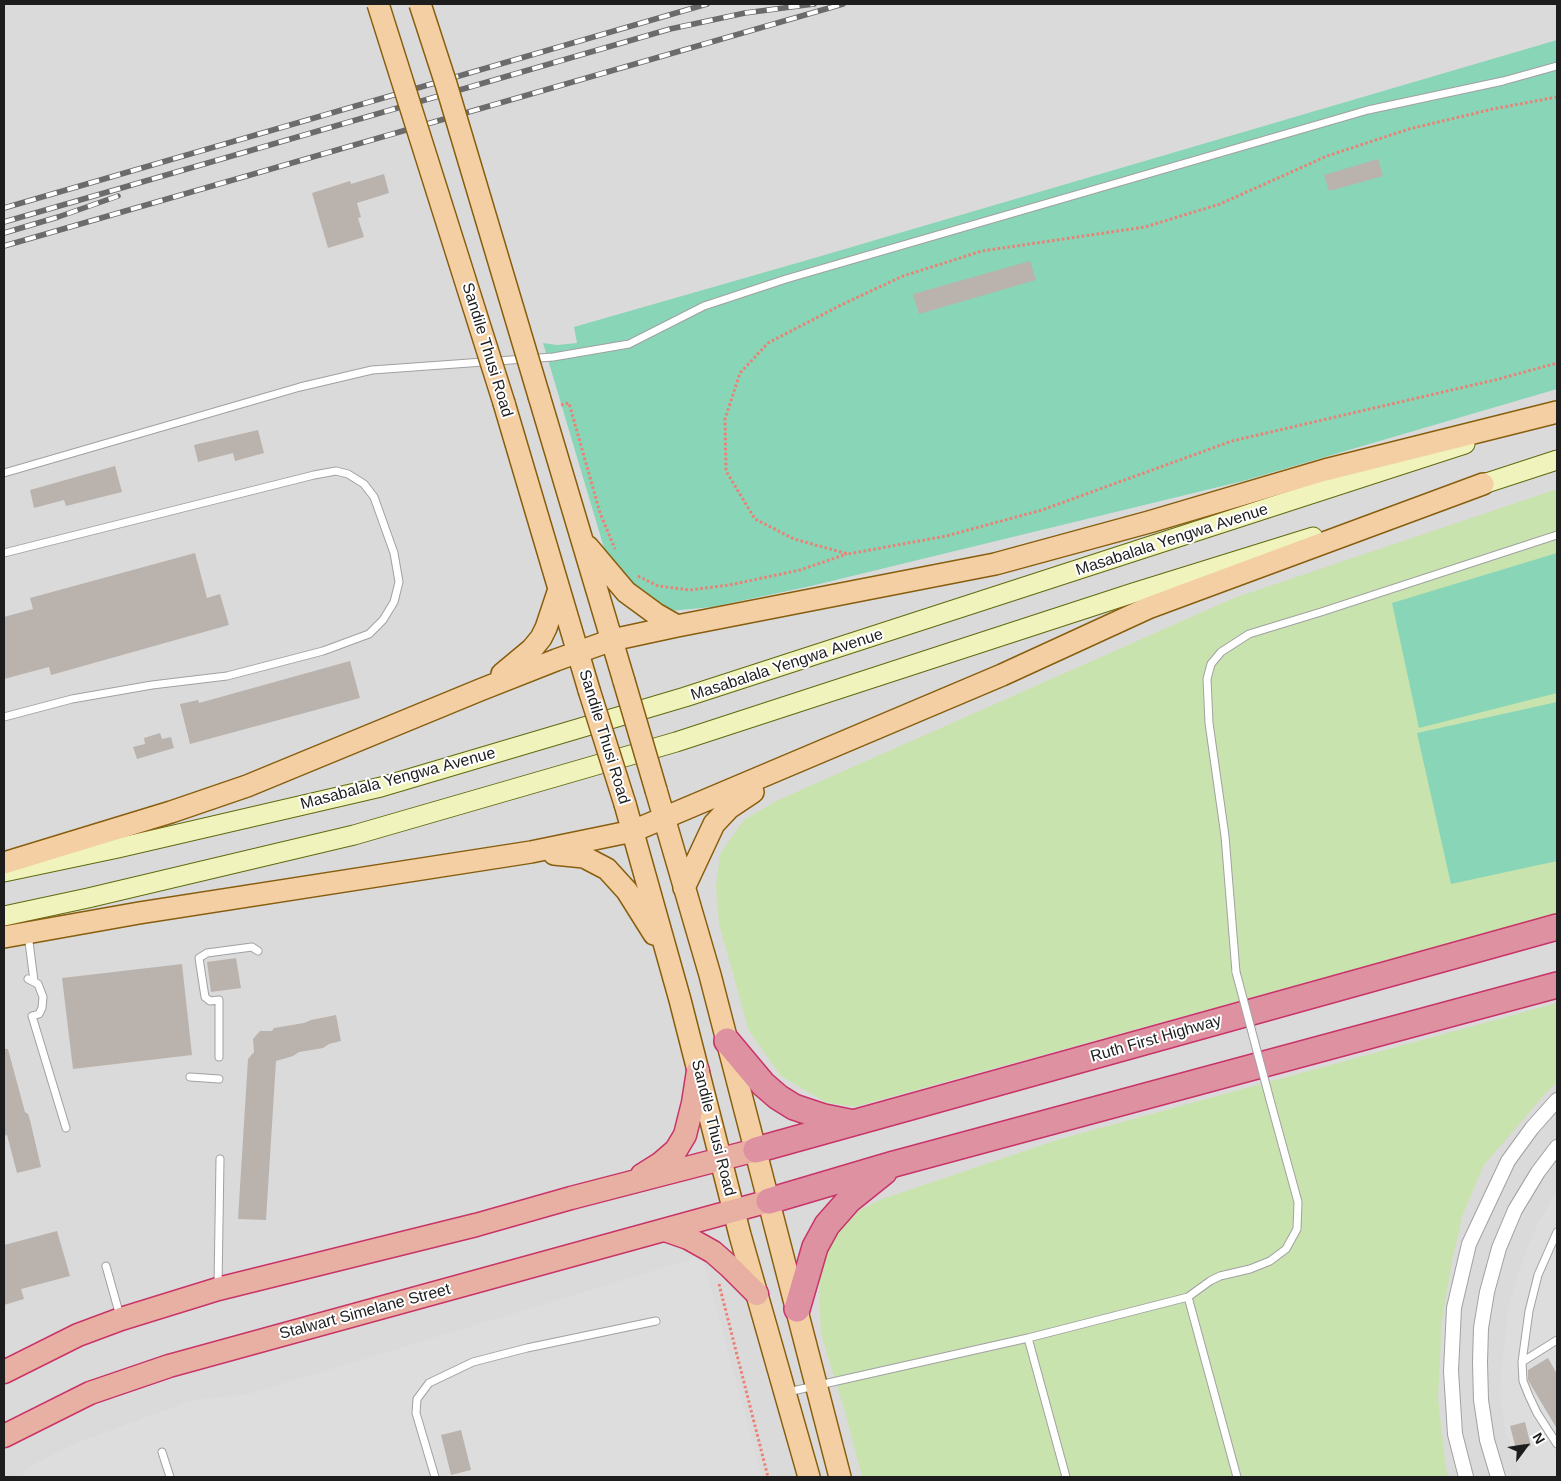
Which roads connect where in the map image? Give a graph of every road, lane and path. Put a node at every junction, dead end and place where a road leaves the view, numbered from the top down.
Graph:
1 (378, 4) edge
2 (420, 4) edge
3 (1557, 66) edge
4 (1557, 98) edge
5 (1557, 364) edge
6 (541, 403) junction
7 (1557, 413) edge
8 (1557, 460) edge
9 (4, 473) edge
10 (1483, 484) junction
11 (1557, 535) edge
12 (582, 539) junction
13 (616, 552) dead end
14 (4, 553) edge
15 (848, 554) junction
16 (634, 574) dead end
17 (559, 589) junction
18 (677, 626) junction
19 (612, 640) junction
20 (578, 652) junction
21 (480, 690) junction
22 (4, 716) edge
23 (839, 744) junction
24 (664, 819) junction
25 (633, 831) junction
26 (531, 852) junction
27 (4, 863) edge
28 (4, 872) edge
29 (684, 888) junction
30 (4, 916) edge
31 (1557, 927) edge
32 (28, 933) junction
33 (4, 937) edge
34 (258, 951) dead end
35 (667, 953) junction
36 (1557, 984) edge
37 (727, 1041) junction
38 (219, 1057) dead end
39 (698, 1071) junction
40 (190, 1077) dead end
41 (219, 1079) dead end
42 (1557, 1100) edge
43 (853, 1123) junction
44 (66, 1128) dead end
45 (1557, 1148) edge
46 (756, 1150) junction
47 (220, 1159) dead end
48 (721, 1160) junction
49 (894, 1164) junction
50 (626, 1184) junction
51 (769, 1201) junction
52 (734, 1211) junction
53 (665, 1230) junction
54 (1557, 1232) edge
55 (106, 1266) dead end
56 (718, 1281) dead end
57 (218, 1289) junction
58 (757, 1294) junction
59 (1188, 1297) junction
60 (797, 1309) junction
61 (121, 1319) junction
62 (656, 1321) dead end
63 (1028, 1338) junction
64 (1557, 1340) edge
65 (1522, 1362) junction
66 (4, 1372) edge
67 (816, 1385) junction
68 (785, 1392) junction
69 (4, 1436) edge
70 (1557, 1444) edge
71 (162, 1452) dead end
72 (170, 1477) edge
73 (435, 1477) edge
74 (768, 1477) edge
75 (809, 1477) edge
76 (840, 1477) edge
77 (1066, 1477) edge
78 (1237, 1477) edge
79 (1466, 1477) edge
80 (1498, 1477) edge

1 - 17 main road, Sandile Thusi Road, bridge
2 - 6 main road, Sandile Thusi Road, bridge
3 - 9 lane
4 - 15 path
5 - 15 path
6 - 12 main road, Sandile Thusi Road
6 - 13 path
7 - 18 main road
7 - 28 main road, Masabalala Yengwa Avenue
8 - 10 main road
10 - 23 main road
10 - 30 main road
11 - 59 lane, bridge
12 - 18 main road
12 - 19 main road, Sandile Thusi Road
14 - 22 lane
15 - 16 path
17 - 20 main road, Sandile Thusi Road
17 - 21 main road
18 - 19 main road
19 - 20 main road
19 - 24 main road, Sandile Thusi Road, bridge
20 - 21 main road
20 - 25 main road, Sandile Thusi Road, bridge
21 - 27 main road
23 - 24 main road
23 - 29 main road
24 - 25 main road
24 - 29 main road, Sandile Thusi Road
25 - 26 main road
25 - 35 main road, Sandile Thusi Road
26 - 32 main road
26 - 35 main road
29 - 37 main road, Sandile Thusi Road
31 - 43 highway, Ruth First Highway
32 - 33 main road
32 - 44 lane
34 - 38 lane
35 - 39 main road, Sandile Thusi Road
36 - 49 highway
37 - 43 highway
37 - 46 main road, Sandile Thusi Road
39 - 48 main road, Sandile Thusi Road
39 - 50 highway
40 - 41 lane
42 - 79 street
43 - 46 highway, Ruth First Highway
45 - 80 street
46 - 48 highway
46 - 51 main road, Sandile Thusi Road
47 - 57 lane
48 - 50 highway
48 - 52 main road, Sandile Thusi Road
49 - 51 highway
49 - 60 highway
50 - 57 highway
51 - 52 highway, Stalwart Simelane Street
51 - 60 main road, Sandile Thusi Road
52 - 53 highway, Stalwart Simelane Street
52 - 58 main road, Sandile Thusi Road
53 - 58 highway
53 - 69 highway, Stalwart Simelane Street
54 - 65 lane
55 - 61 lane
56 - 74 path
57 - 61 highway
58 - 68 main road, Sandile Thusi Road
59 - 63 lane
59 - 78 lane
60 - 67 main road, Sandile Thusi Road
61 - 66 highway
62 - 73 lane
63 - 67 lane
63 - 77 lane
64 - 65 lane
65 - 70 lane
67 - 68 lane
67 - 76 main road, Sandile Thusi Road
68 - 75 main road, Sandile Thusi Road
71 - 72 lane

